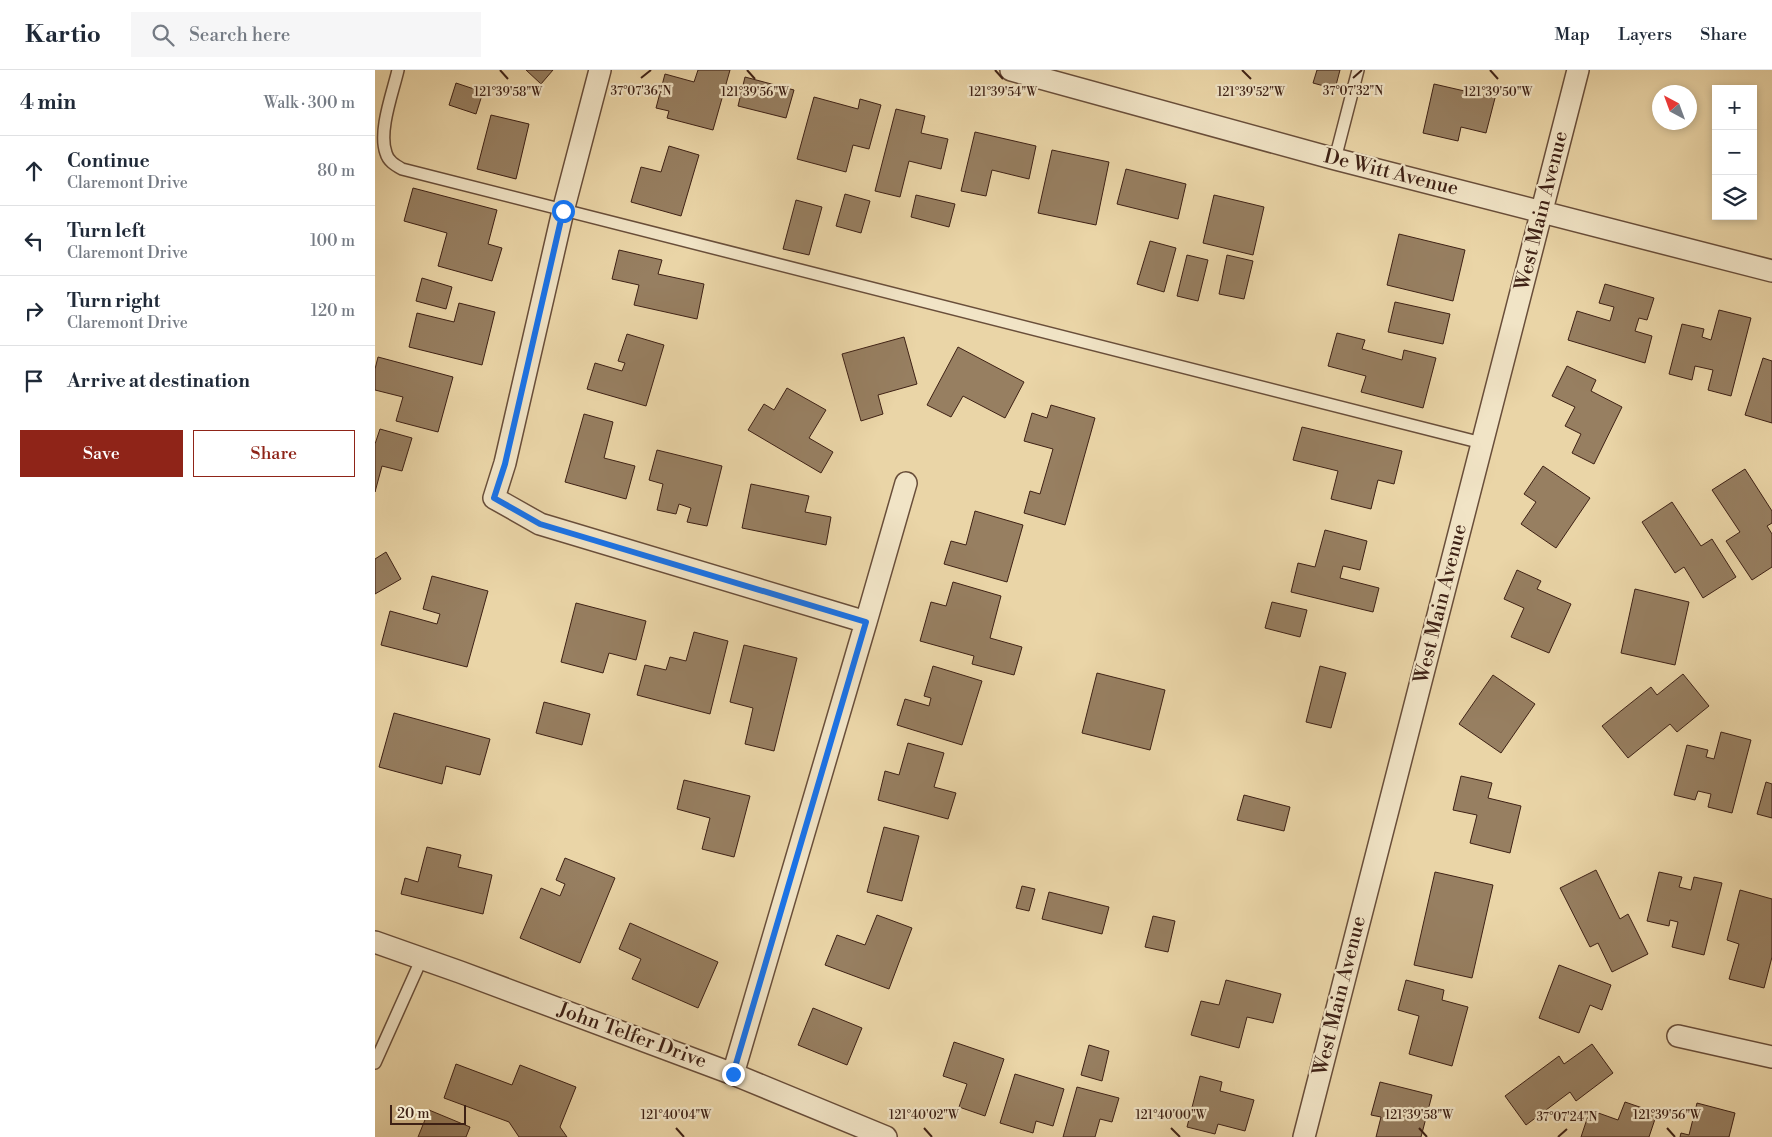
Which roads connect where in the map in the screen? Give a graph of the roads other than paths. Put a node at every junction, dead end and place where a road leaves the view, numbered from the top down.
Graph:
1 (398, 70) edge
2 (600, 70) edge
3 (1011, 70) edge
4 (1358, 70) edge
5 (1577, 70) edge
6 (1335, 159) junction
7 (563, 211) junction
8 (1542, 212) junction
9 (1772, 270) edge
10 (1482, 443) junction
11 (906, 483) dead end
12 (866, 622) junction
13 (375, 942) edge
14 (422, 958) junction
15 (1677, 1036) dead end
16 (1772, 1057) edge
17 (375, 1063) edge
18 (733, 1074) junction
19 (886, 1137) edge
20 (1304, 1137) edge

1 - 7 lane
2 - 7 street
3 - 6 street, De Witt Avenue
4 - 6 lane
5 - 8 street, West Main Avenue
6 - 8 street, De Witt Avenue
7 - 10 lane
7 - 12 street
8 - 9 street, De Witt Avenue
8 - 10 street, West Main Avenue
10 - 20 street, West Main Avenue
11 - 12 street
12 - 18 street
13 - 14 street, John Telfer Drive
14 - 17 lane
14 - 18 street, John Telfer Drive
15 - 16 street
18 - 19 street, John Telfer Drive

